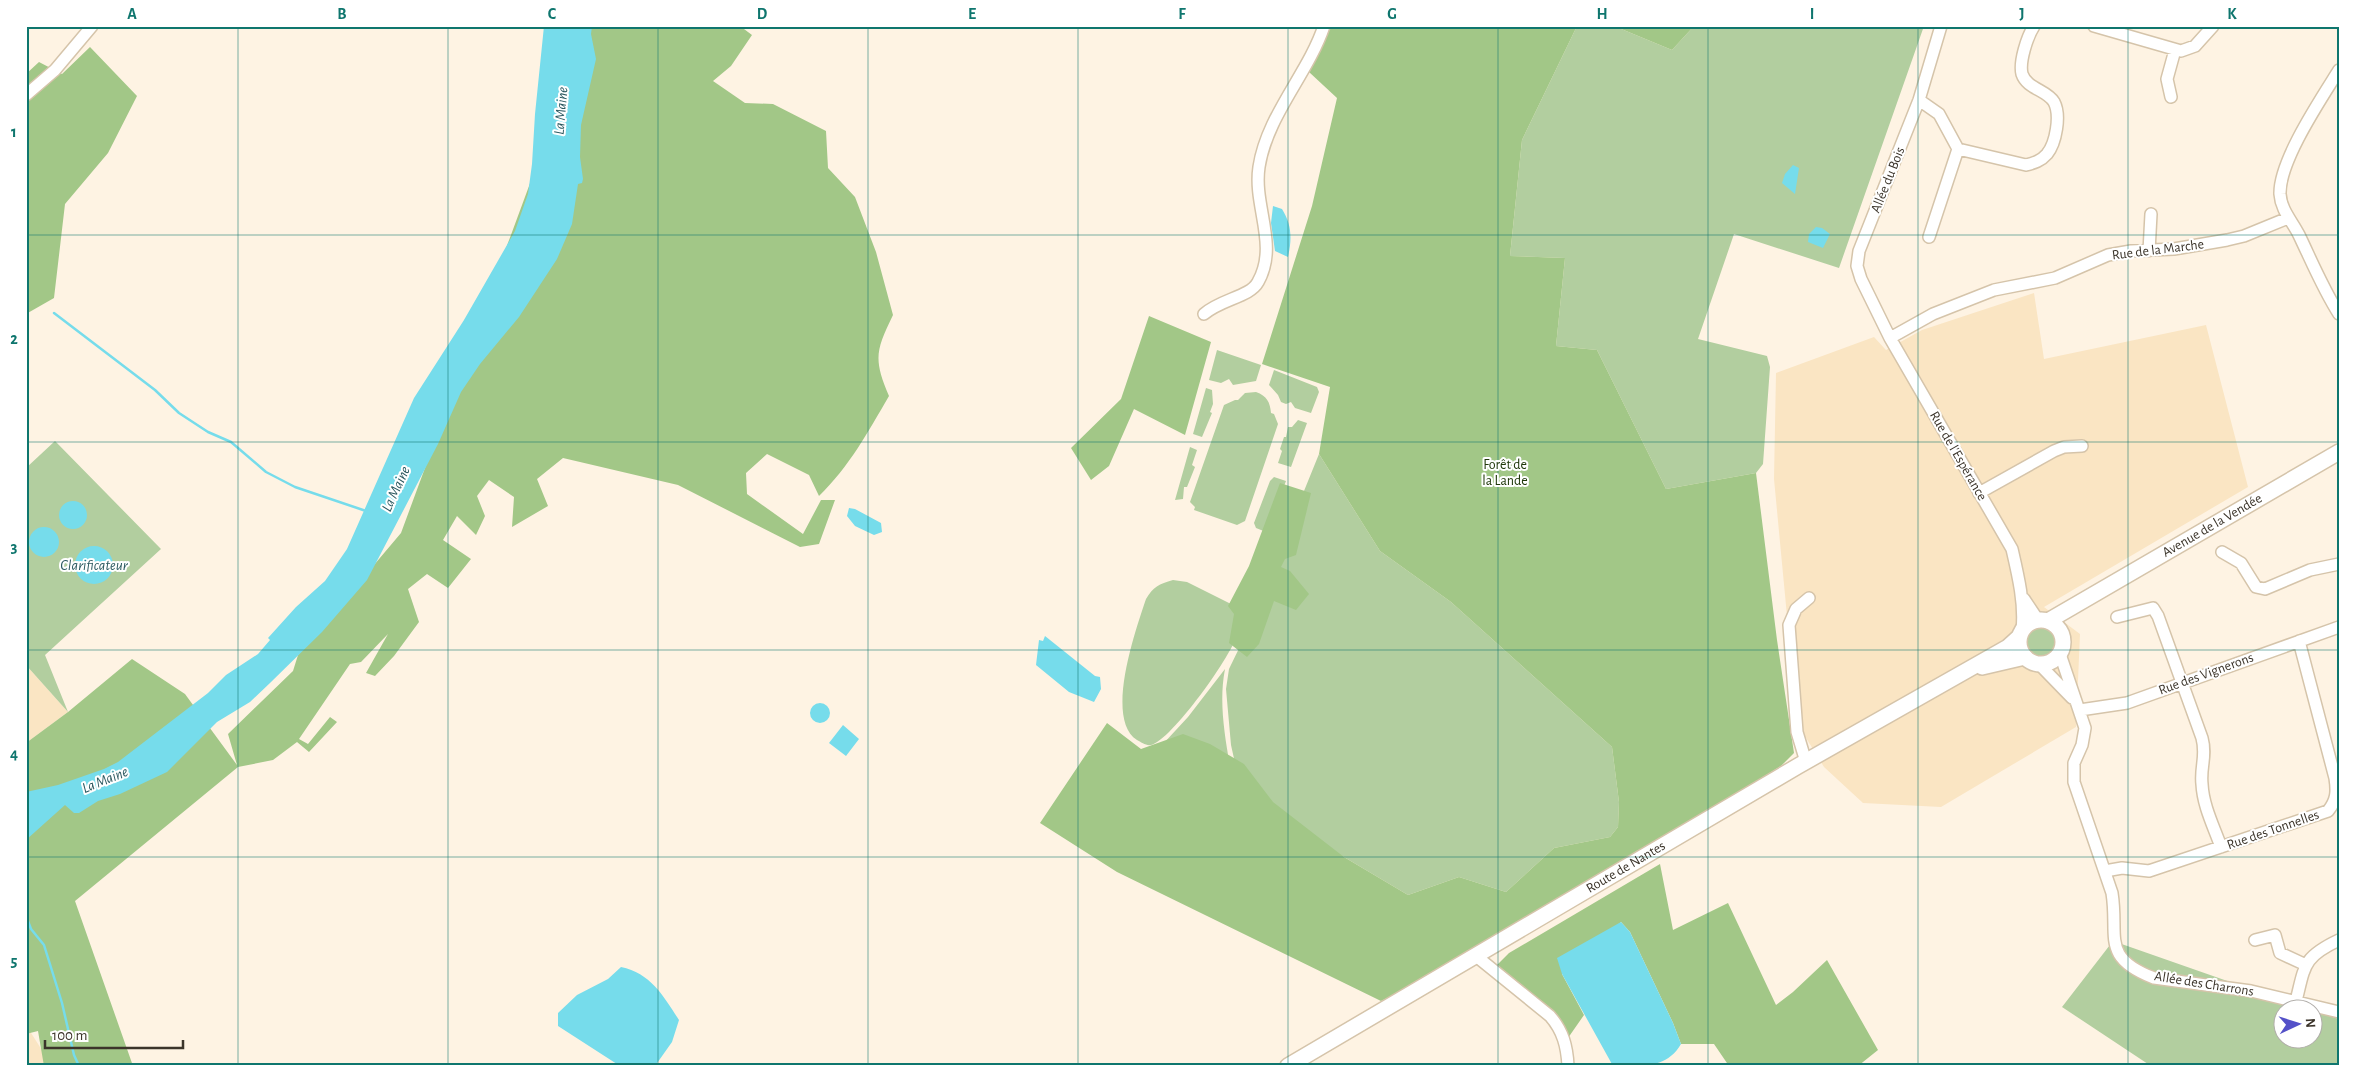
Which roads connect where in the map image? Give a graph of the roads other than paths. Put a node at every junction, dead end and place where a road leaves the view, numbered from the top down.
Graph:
1 (92, 26) edge
2 (1324, 26) edge
3 (1941, 26) edge
4 (2034, 26) edge
5 (2094, 26) edge
6 (2213, 26) edge
7 (2175, 50) junction
8 (2339, 70) edge
9 (26, 94) edge
10 (2170, 97) dead end
11 (1919, 100) junction
12 (1958, 149) junction
13 (2152, 214) dead end
14 (2288, 218) junction
15 (1929, 237) dead end
16 (2149, 251) junction
17 (1204, 314) dead end
18 (2339, 314) edge
19 (1888, 334) junction
20 (2082, 446) dead end
21 (2339, 452) edge
22 (1979, 493) junction
23 (2222, 552) dead end
24 (2339, 564) edge
25 (2019, 586) junction
26 (1809, 598) dead end
27 (2086, 599) junction
28 (2117, 617) dead end
29 (2043, 620) junction
30 (2339, 628) edge
31 (2062, 633) junction
32 (2021, 634) junction
33 (2299, 641) junction
34 (2060, 654) junction
35 (2025, 657) junction
36 (2039, 664) junction
37 (1966, 670) junction
38 (2182, 683) junction
39 (2078, 706) junction
40 (1806, 762) junction
41 (2336, 807) edge
42 (2221, 847) junction
43 (2105, 871) junction
44 (2255, 940) dead end
45 (2339, 940) edge
46 (1476, 956) junction
47 (2306, 965) junction
48 (2291, 1000) edge
49 (2296, 1000) edge
50 (2322, 1008) edge
51 (2339, 1012) edge
52 (1288, 1066) edge
53 (1568, 1066) edge

1 - 9 street
2 - 17 street
3 - 11 street, Allée du Bois
4 - 12 street
5 - 7 street
6 - 7 street
7 - 10 street
8 - 14 street
11 - 12 street
11 - 19 street, Allée du Bois
12 - 15 street
13 - 16 street
14 - 16 street, Rue de la Marche
14 - 18 street
16 - 19 street, Rue de la Marche
19 - 22 street, Rue de l'Espérance
20 - 22 street
21 - 27 main road, Avenue de la Vendée
22 - 25 street, Rue de l'Espérance
23 - 24 street
25 - 29 street, Rue de l'Espérance
25 - 32 street, Rue de l'Espérance
26 - 40 street
27 - 29 main road, Avenue de la Vendée
27 - 31 main road, Avenue de la Vendée
28 - 38 street
29 - 31 main road
29 - 32 main road
30 - 33 street, Rue des Vignerons
31 - 34 main road
32 - 35 main road
32 - 37 main road, Route de Nantes
33 - 38 street, Rue des Vignerons
33 - 41 street, Rue des Tonnelles
34 - 36 main road
34 - 39 street
35 - 36 main road
35 - 37 main road, Route de Nantes
36 - 39 street
37 - 40 main road, Route de Nantes
38 - 39 street, Rue des Vignerons
38 - 42 street
39 - 43 street, Allée des Charrons
40 - 46 main road, Route de Nantes
41 - 42 street, Rue des Tonnelles
42 - 43 street, Rue des Tonnelles
43 - 48 street, Allée des Charrons
44 - 47 street
45 - 47 street
46 - 52 main road, Route de Nantes
46 - 53 street
47 - 49 street
50 - 51 street, Allée des Charrons

